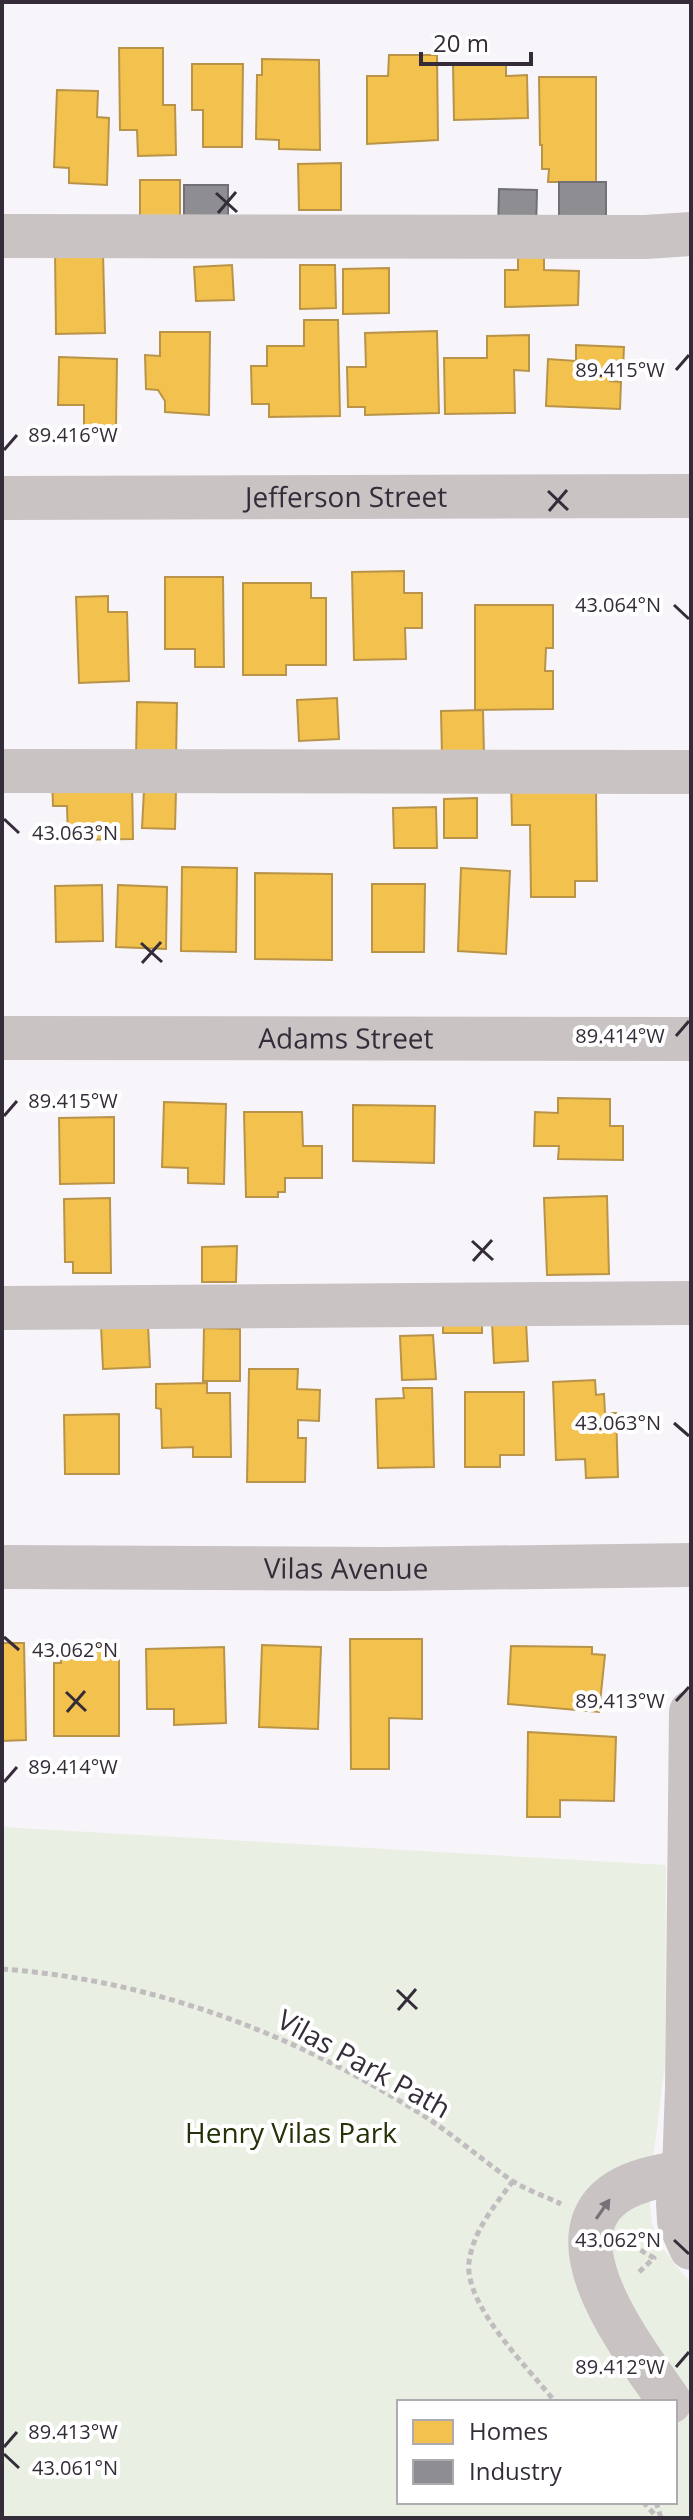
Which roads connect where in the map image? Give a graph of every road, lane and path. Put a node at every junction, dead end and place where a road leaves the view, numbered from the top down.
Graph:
1 (691, 234) edge
2 (2, 236) edge
3 (691, 496) edge
4 (2, 498) edge
5 (2, 771) edge
6 (691, 772) edge
7 (2, 1038) edge
8 (691, 1039) edge
9 (691, 1303) edge
10 (2, 1308) edge
11 (691, 1565) edge
12 (2, 1567) edge
13 (691, 1712) edge
14 (2, 1969) edge
15 (690, 1996) edge
16 (688, 2180) edge
17 (513, 2181) junction
18 (594, 2222) junction
19 (691, 2248) edge
20 (553, 2400) edge
21 (669, 2400) edge
22 (677, 2413) edge
23 (691, 2434) edge

1 - 2 street
3 - 4 street, Jefferson Street
5 - 6 street
7 - 8 street, Adams Street
9 - 10 street
11 - 12 street, Vilas Avenue
13 - 15 street
14 - 17 path, Vilas Park Path
15 - 16 street
18 -> 16 street
16 - 19 street
17 - 18 path, Vilas Park Path
17 - 20 path
18 - 21 street
22 - 23 street

